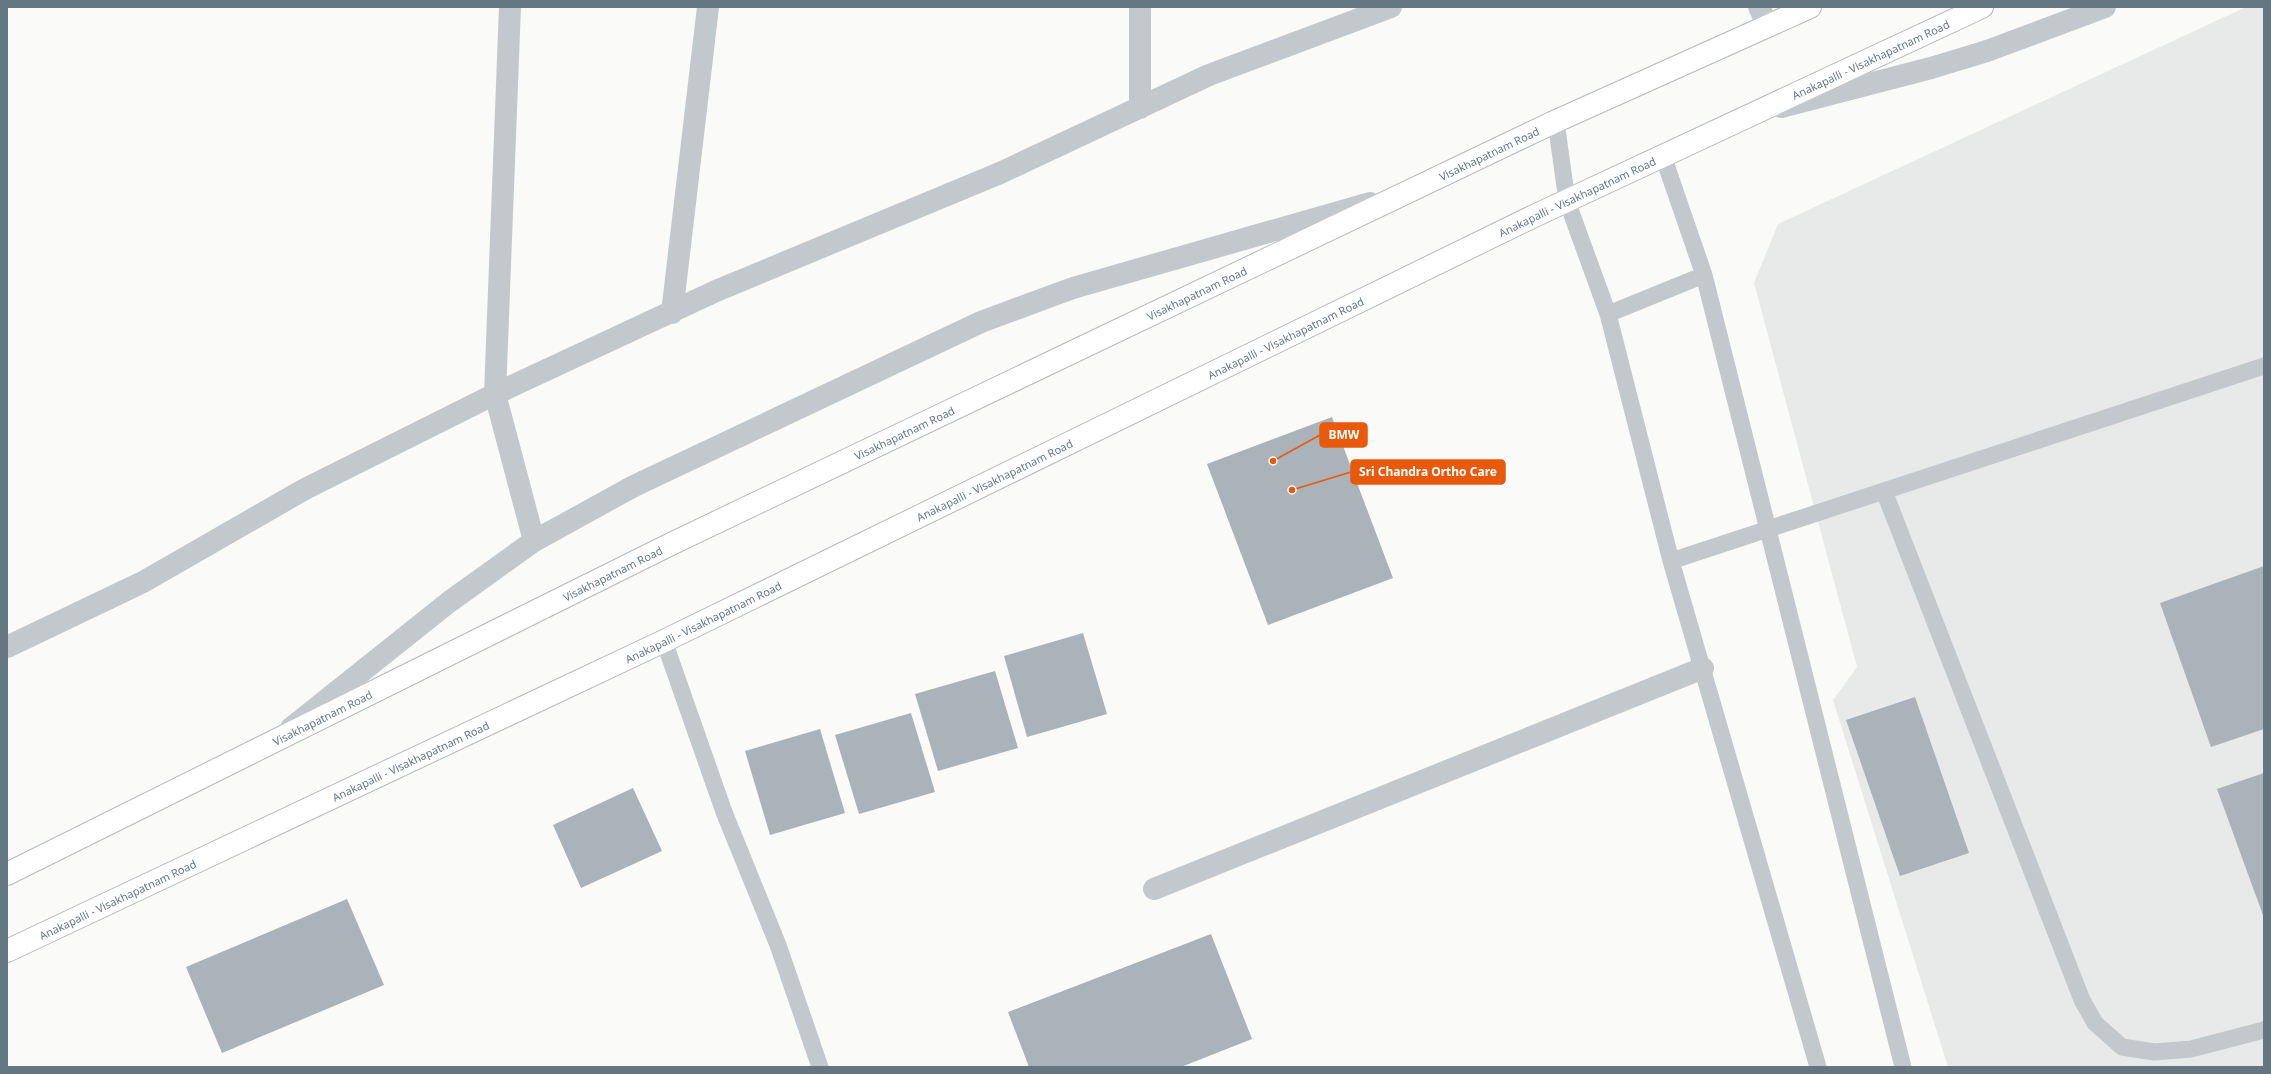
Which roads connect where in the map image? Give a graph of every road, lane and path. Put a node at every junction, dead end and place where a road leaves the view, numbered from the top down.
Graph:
1 (510, 7) edge
2 (708, 7) edge
3 (1140, 7) edge
4 (1391, 7) edge
5 (1810, 7) edge
6 (1982, 7) edge
7 (2105, 7) edge
8 (1764, 16) edge
9 (1140, 108) junction
10 (1752, 115) junction
11 (1556, 122) junction
12 (1663, 156) junction
13 (1410, 192) junction
14 (1567, 201) junction
15 (1704, 275) junction
16 (672, 313) junction
17 (1608, 314) junction
18 (2264, 366) edge
19 (496, 394) junction
20 (1884, 491) junction
21 (1769, 530) junction
22 (534, 541) junction
23 (1671, 561) junction
24 (664, 641) junction
25 (7, 647) edge
26 (1703, 668) junction
27 (274, 742) junction
28 (7, 874) edge
29 (1154, 890) dead end
30 (7, 952) edge
31 (2264, 1030) edge
32 (820, 1067) edge
33 (1818, 1067) edge
34 (1903, 1067) edge

1 - 19 street
2 - 16 street
3 - 9 street
4 - 9 street
5 - 8 main road, Visakhapatnam Road
6 - 10 main road, Anakapalli - Visakhapatnam Road
7 - 10 street
8 - 11 main road, Visakhapatnam Road
9 - 16 street
10 - 12 main road, Anakapalli - Visakhapatnam Road
11 - 13 main road, Visakhapatnam Road
11 - 14 lane
12 - 14 main road, Anakapalli - Visakhapatnam Road
12 - 15 lane
13 - 22 street
13 - 27 main road, Visakhapatnam Road
14 - 17 lane
14 - 24 main road, Anakapalli - Visakhapatnam Road
15 - 17 lane
15 - 21 lane
16 - 19 street
17 - 23 lane
18 - 20 lane
19 - 22 street
19 - 25 street
20 - 21 lane
20 - 31 lane
21 - 23 lane
21 - 34 lane
22 - 27 street
23 - 26 lane
24 - 30 main road, Anakapalli - Visakhapatnam Road
24 - 32 lane
26 - 29 street
26 - 33 lane
27 - 28 main road, Visakhapatnam Road

